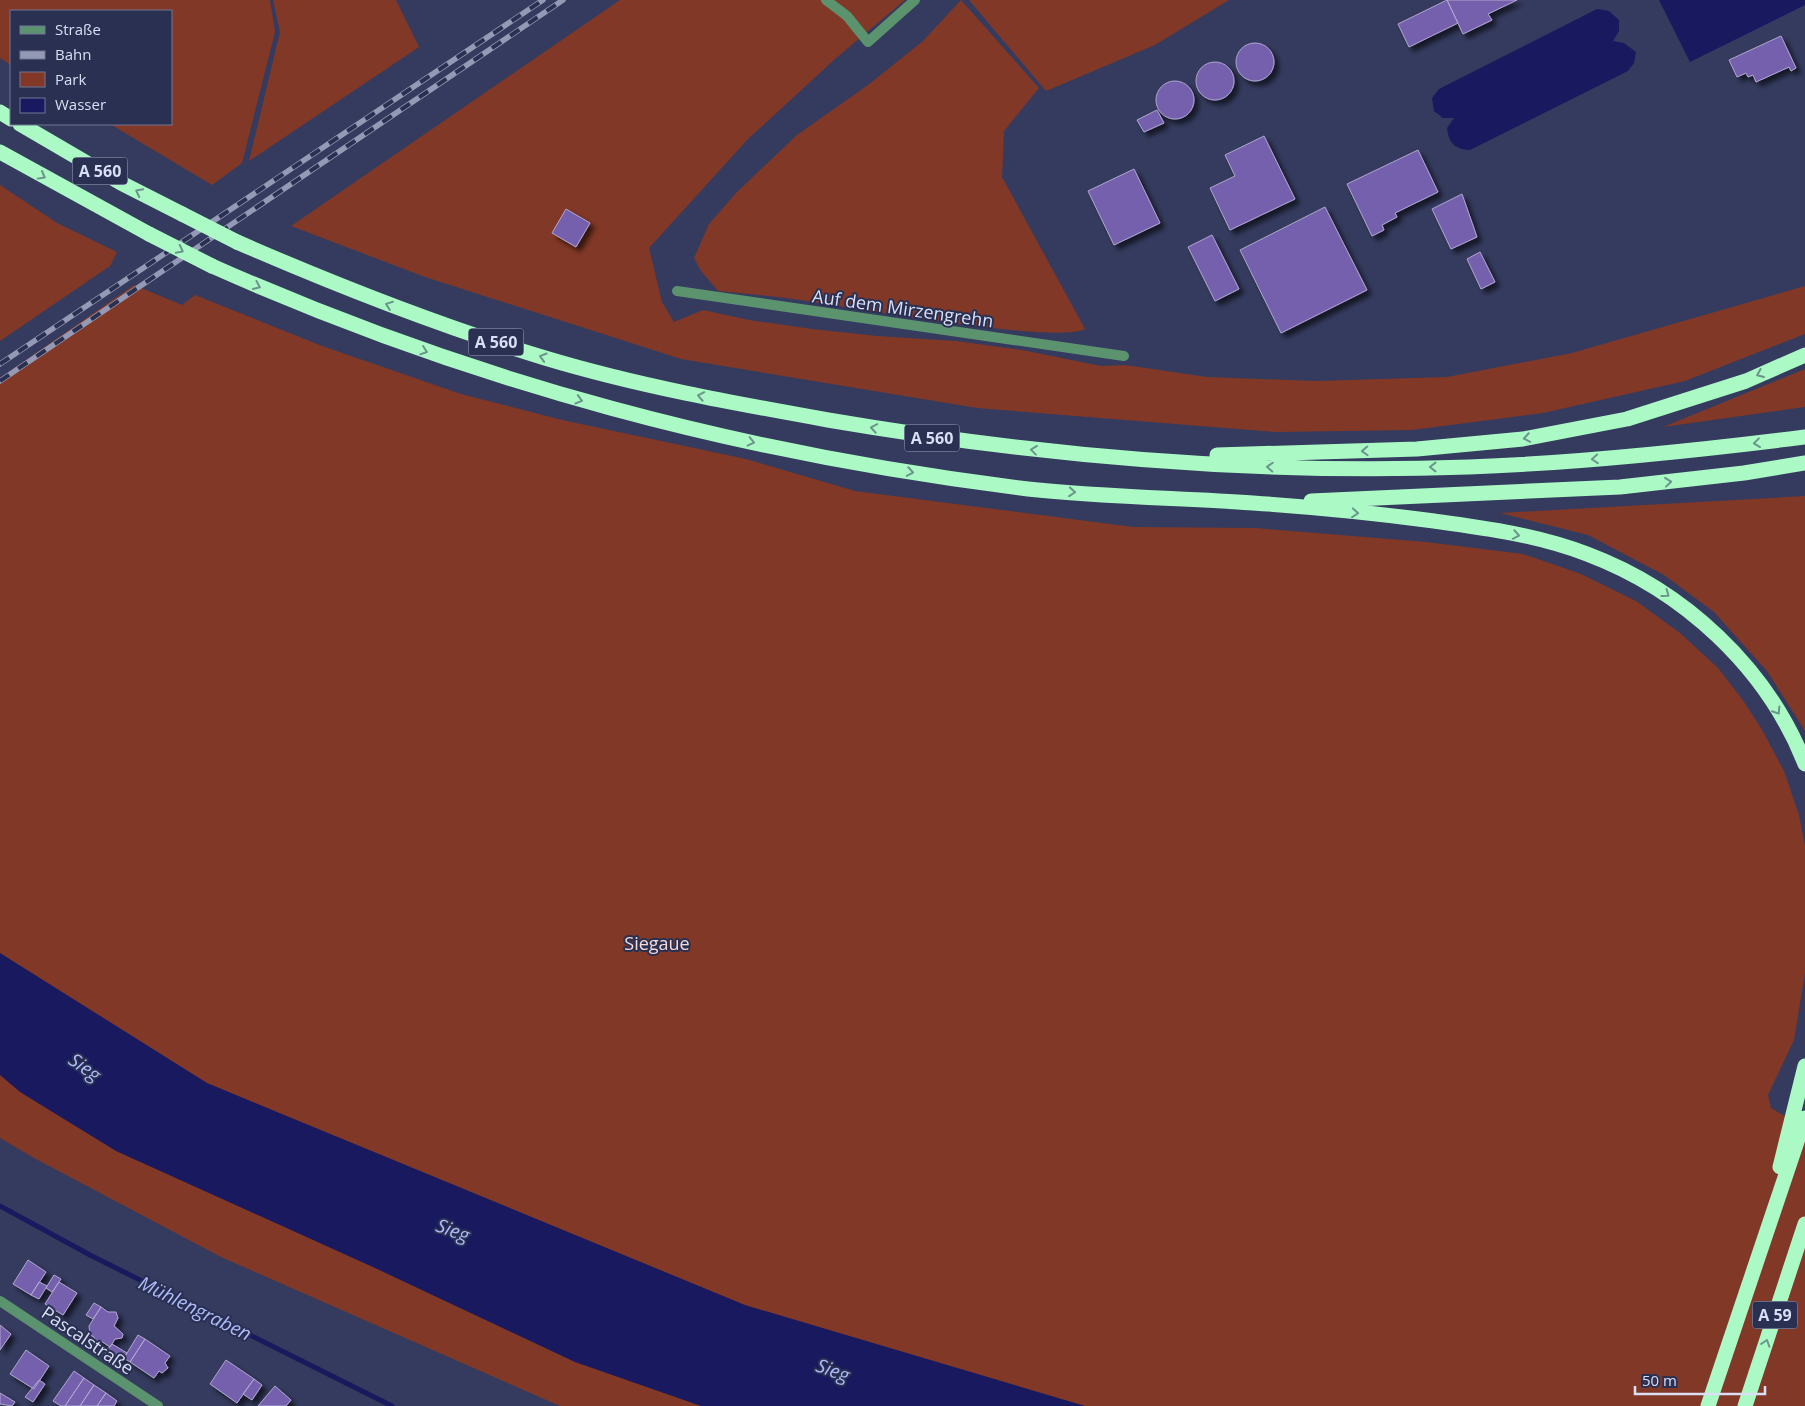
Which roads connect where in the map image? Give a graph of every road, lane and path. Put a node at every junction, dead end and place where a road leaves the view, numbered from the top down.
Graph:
1 (826, 0) edge
2 (915, 0) edge
3 (22, 125) edge
4 (0, 152) edge
5 (677, 291) dead end
6 (1805, 355) edge
7 (1124, 356) dead end
8 (1805, 437) edge
9 (1100, 457) junction
10 (1805, 463) edge
11 (1254, 503) junction
12 (1805, 764) edge
13 (1805, 1066) edge
14 (1799, 1122) edge
15 (1805, 1224) edge
16 (0, 1301) edge
17 (158, 1406) edge
18 (1708, 1406) edge
19 (1745, 1406) edge

1 - 2 street
9 -> 3 highway, A 560, bridge
4 -> 11 highway, A 560, bridge
5 - 7 street, Auf dem Mirzengrehn
6 -> 9 highway
8 -> 9 highway
11 -> 10 highway
11 -> 12 highway
13 - 14 highway
14 - 18 highway, A 59
19 -> 15 highway, A 59
16 - 17 street, Pascalstraße

